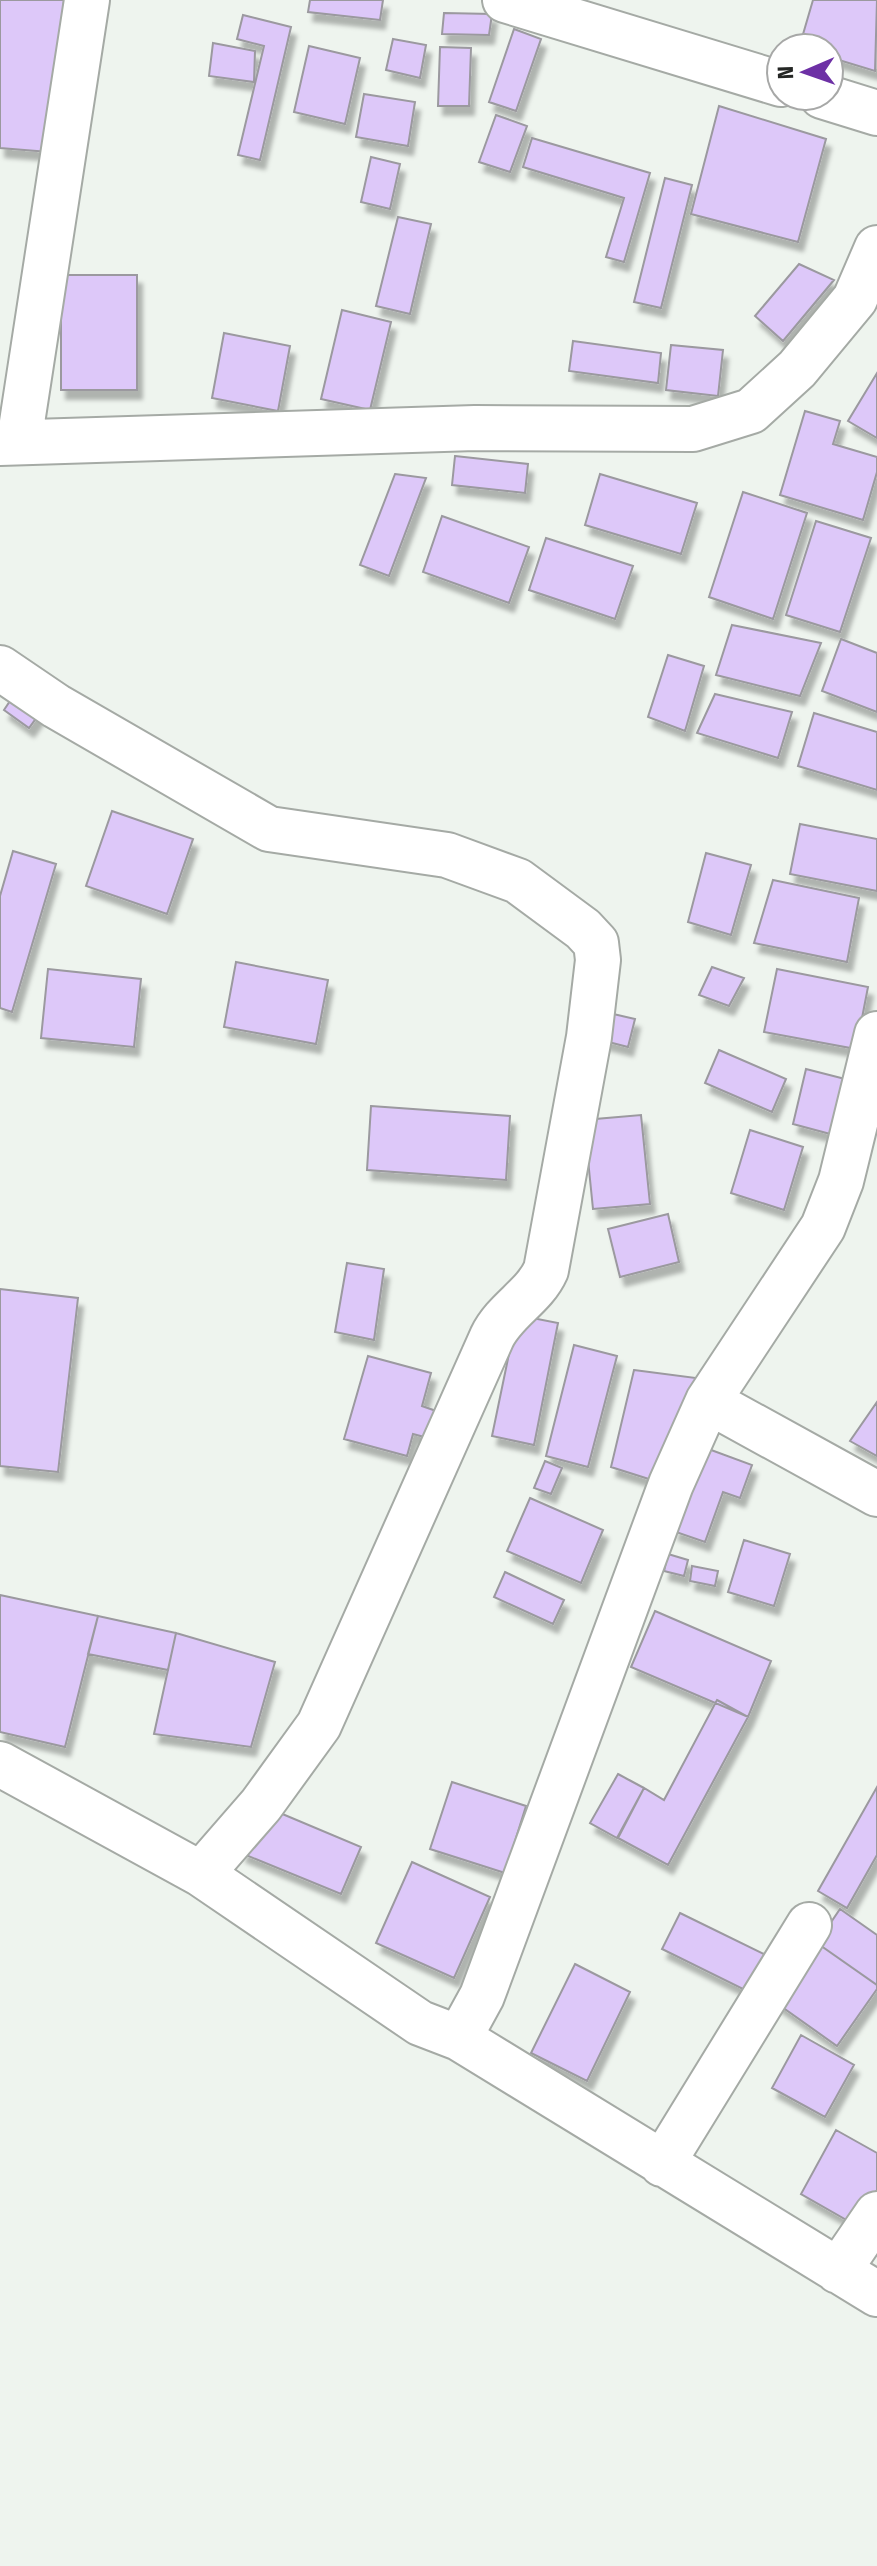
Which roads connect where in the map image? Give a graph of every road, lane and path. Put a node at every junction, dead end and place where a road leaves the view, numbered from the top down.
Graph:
1 (87, 0) edge
2 (505, 0) edge
3 (765, 79) edge
4 (845, 103) edge
5 (877, 113) edge
6 (877, 248) edge
7 (866, 306) edge
8 (9, 442) edge
9 (0, 668) edge
10 (877, 1034) edge
11 (708, 1401) junction
12 (877, 1494) edge
13 (0, 1764) edge
14 (201, 1874) junction
15 (809, 1925) dead end
16 (459, 2038) junction
17 (662, 2164) junction
18 (877, 2214) edge
19 (838, 2271) junction
20 (877, 2294) edge

1 - 8 street
2 - 3 street
4 - 5 street
6 - 7 street
7 - 8 street
9 - 14 street
10 - 11 street
11 - 12 street
11 - 16 street
13 - 14 street
14 - 16 street
15 - 17 street
16 - 17 street
17 - 19 street
18 - 19 street
19 - 20 street

